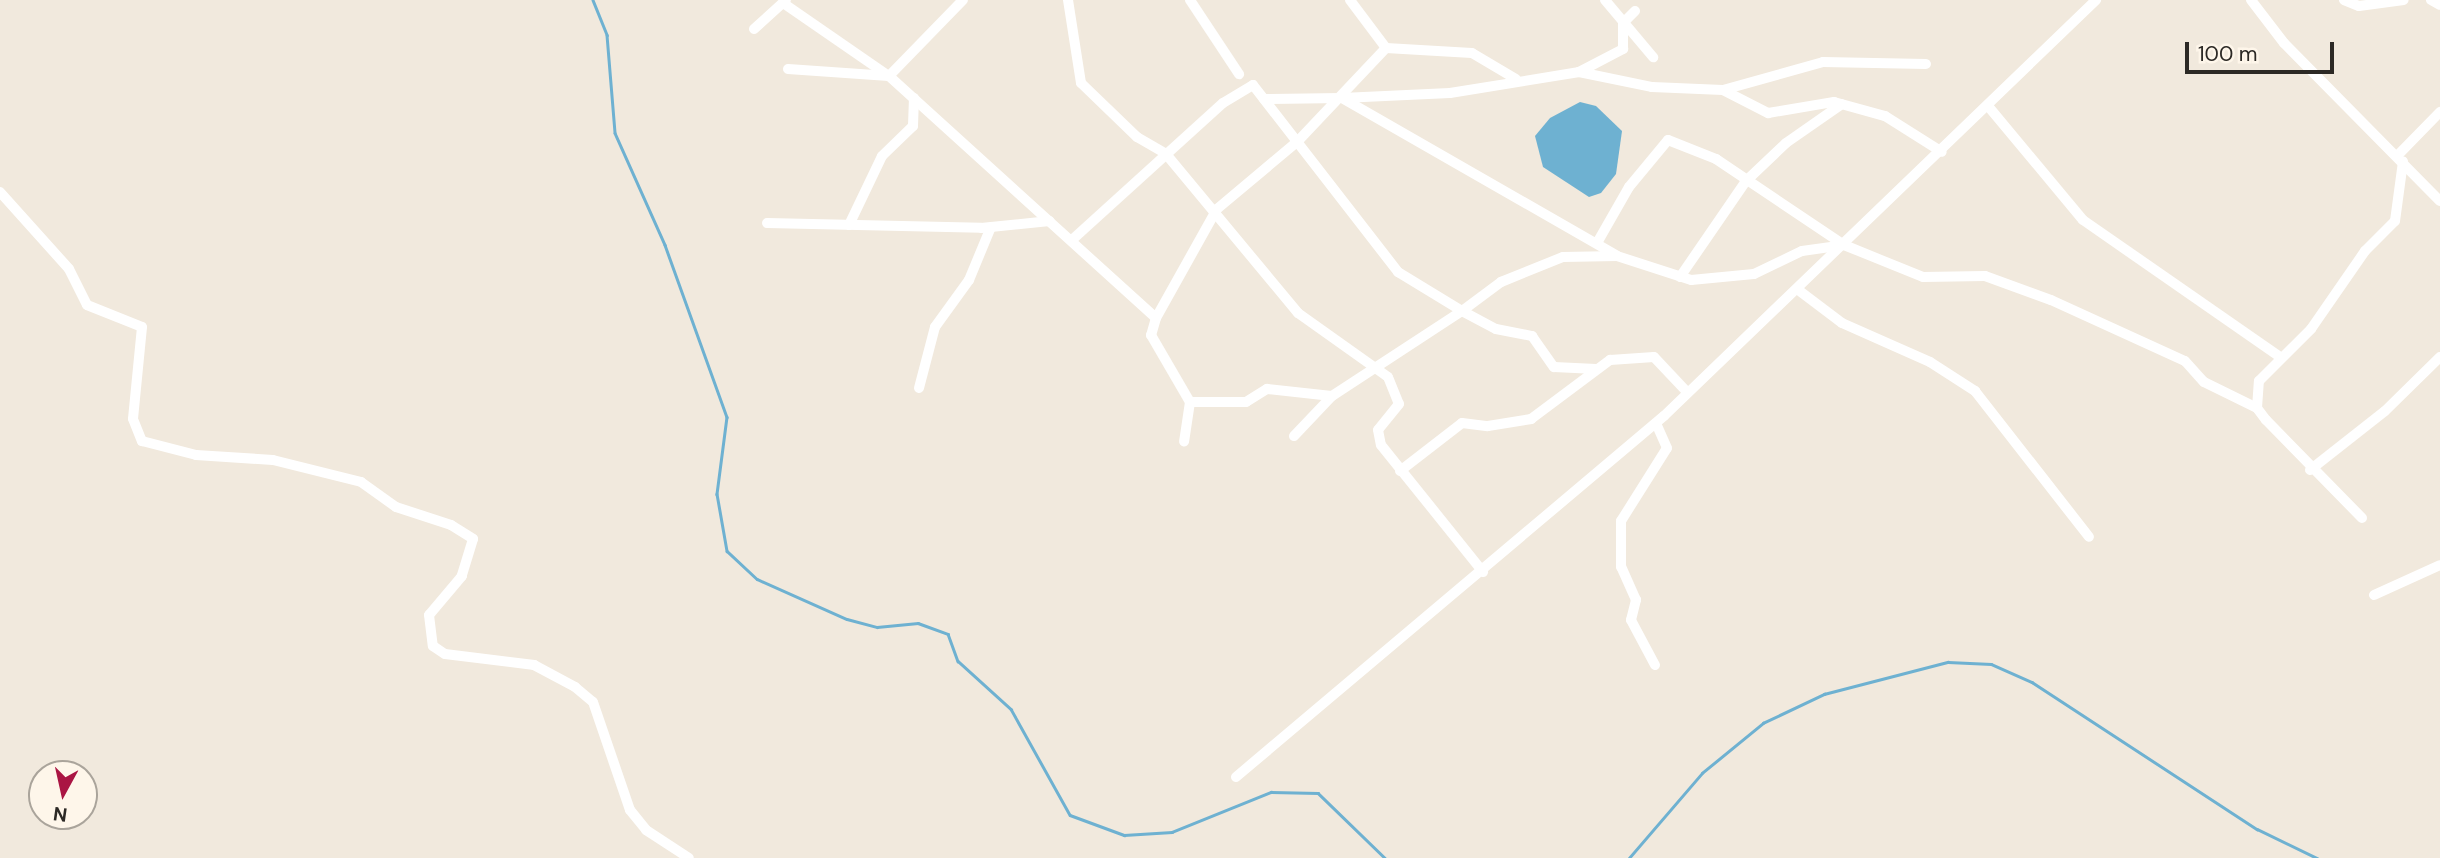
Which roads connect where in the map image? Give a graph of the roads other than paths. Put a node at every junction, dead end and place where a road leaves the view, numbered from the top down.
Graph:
1 (963, 0) edge
2 (1068, 0) edge
3 (1190, 0) edge
4 (1350, 0) edge
5 (1605, 0) edge
6 (2096, 0) edge
7 (2250, 0) edge
8 (2344, 0) edge
9 (2404, 0) edge
10 (2431, 0) edge
11 (785, 1) edge
12 (2440, 5) edge
13 (1635, 11) dead end
14 (1623, 23) junction
15 (754, 29) dead end
16 (1386, 48) junction
17 (1653, 57) dead end
18 (1926, 64) dead end
19 (788, 69) dead end
20 (1579, 72) junction
21 (1239, 74) dead end
22 (889, 76) junction
23 (1516, 79) junction
24 (1723, 90) junction
25 (914, 98) junction
26 (1342, 98) junction
27 (1264, 99) junction
28 (1842, 104) junction
29 (1988, 106) junction
30 (2440, 111) edge
31 (1298, 141) junction
32 (1942, 152) junction
33 (1166, 154) junction
34 (2400, 159) junction
35 (1746, 181) junction
36 (0, 192) edge
37 (2440, 201) edge
38 (1217, 209) junction
39 (1050, 221) junction
40 (767, 223) dead end
41 (849, 225) junction
42 (991, 227) junction
43 (1073, 239) junction
44 (1597, 243) junction
45 (1844, 245) junction
46 (1617, 256) junction
47 (1680, 277) junction
48 (1797, 289) junction
49 (1462, 311) junction
50 (1156, 318) junction
51 (2279, 356) junction
52 (2440, 357) edge
53 (1377, 366) junction
54 (1597, 369) junction
55 (919, 388) dead end
56 (1687, 392) junction
57 (1332, 396) junction
58 (1190, 402) junction
59 (2257, 408) junction
60 (1656, 423) junction
61 (1294, 436) dead end
62 (1184, 442) dead end
63 (2309, 470) junction
64 (1400, 471) junction
65 (2362, 518) dead end
66 (2090, 537) dead end
67 (2440, 565) edge
68 (1483, 572) junction
69 (2374, 595) dead end
70 (1655, 664) dead end
71 (1237, 777) dead end
72 (689, 858) edge

1 - 22 street
2 - 33 street
3 - 21 street
4 - 16 street
5 - 14 street
6 - 29 street
7 - 34 street
8 - 9 street
10 - 12 street
11 - 15 street
11 - 22 street
13 - 14 street
14 - 17 street
14 - 20 street
16 - 23 street
16 - 26 street
18 - 24 street
19 - 22 street
20 - 23 street
20 - 24 street
22 - 25 street
23 - 26 street
24 - 28 street
25 - 39 street
25 - 41 street
26 - 27 street
26 - 31 street
26 - 44 street
27 - 31 street
27 - 33 street
28 - 32 street
28 - 35 street
29 - 32 street
29 - 51 street
30 - 34 street
31 - 38 street
31 - 49 street
32 - 45 street
33 - 38 street
33 - 43 street
34 - 37 street
34 - 51 street
35 - 44 street
35 - 45 street
35 - 47 street
36 - 72 street
38 - 50 street
38 - 53 street
39 - 42 street
39 - 43 street
40 - 41 street
41 - 42 street
42 - 55 street
43 - 50 street
44 - 46 street
45 - 47 street
45 - 48 street
45 - 59 street
46 - 47 street
46 - 49 street
48 - 56 street
48 - 66 street
49 - 53 street
49 - 54 street
50 - 58 street
51 - 59 street
52 - 63 street
53 - 57 street
53 - 64 street
54 - 56 street
54 - 64 street
56 - 60 street
57 - 58 street
57 - 61 street
58 - 62 street
59 - 63 street
60 - 68 street
60 - 70 street
63 - 65 street
64 - 68 street
67 - 69 street
68 - 71 street

